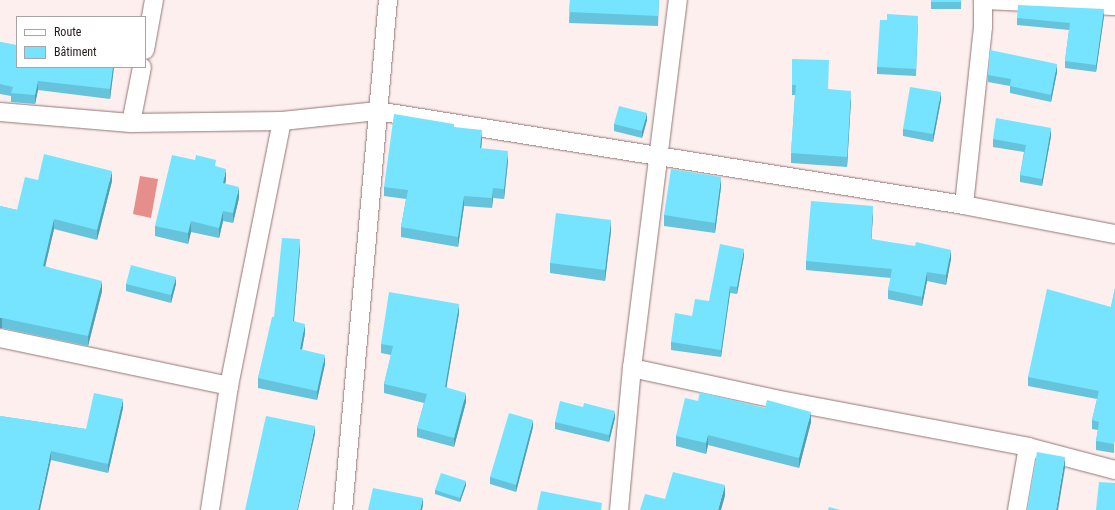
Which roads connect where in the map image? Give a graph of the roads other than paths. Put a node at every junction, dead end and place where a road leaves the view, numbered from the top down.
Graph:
1 (154, 0) edge
2 (388, 0) edge
3 (678, 0) edge
4 (983, 0) edge
5 (1115, 6) edge
6 (146, 44) edge
7 (142, 68) edge
8 (377, 111) junction
9 (0, 112) edge
10 (282, 121) junction
11 (132, 123) junction
12 (659, 158) junction
13 (964, 206) junction
14 (1115, 234) edge
15 (0, 338) edge
16 (632, 368) junction
17 (229, 386) junction
18 (1028, 447) junction
19 (1115, 470) edge
20 (210, 510) edge
21 (343, 510) edge
22 (619, 510) edge
23 (1016, 510) edge

1 - 6 street
2 - 8 street
3 - 12 street
4 - 5 street
4 - 13 street
7 - 11 street
8 - 10 street
8 - 12 street
8 - 21 street
9 - 11 street
10 - 11 street
10 - 17 street
12 - 13 street
12 - 16 street
13 - 14 street
15 - 17 street
16 - 18 street
16 - 22 street
17 - 20 street
18 - 19 street
18 - 23 street

